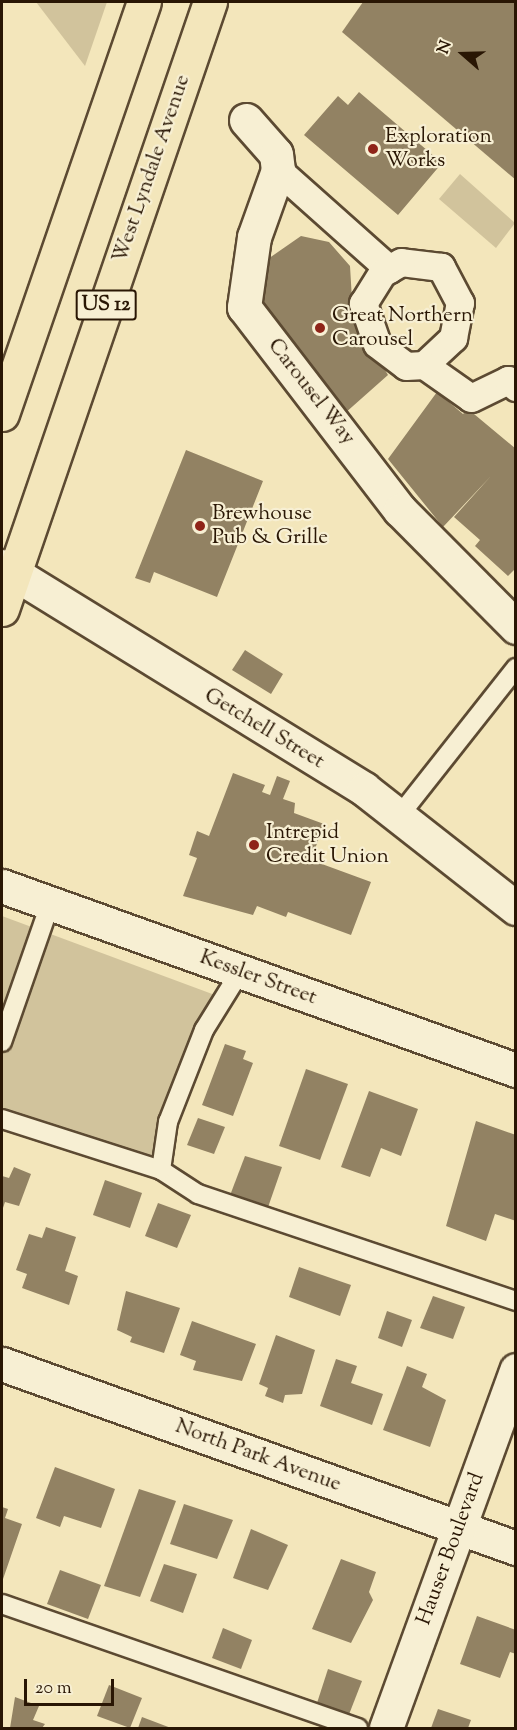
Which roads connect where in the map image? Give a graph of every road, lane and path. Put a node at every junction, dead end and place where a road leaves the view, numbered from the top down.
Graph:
1 (144, 2) edge
2 (210, 2) edge
3 (246, 120) dead end
4 (278, 170) junction
5 (389, 268) junction
6 (424, 365) junction
7 (513, 379) edge
8 (2, 414) edge
9 (8, 570) edge
10 (2, 609) edge
11 (516, 627) edge
12 (516, 668) edge
13 (399, 816) junction
14 (2, 886) edge
15 (51, 904) junction
16 (516, 908) edge
17 (240, 972) junction
18 (2, 1042) edge
19 (516, 1070) edge
20 (2, 1119) edge
21 (161, 1170) junction
22 (516, 1301) edge
23 (2, 1364) edge
24 (516, 1370) edge
25 (458, 1528) junction
26 (516, 1548) edge
27 (2, 1604) edge
28 (358, 1728) edge
29 (386, 1728) edge

1 - 8 highway, US 12
2 - 9 highway, West Lyndale Avenue / US 12
3 - 4 street
4 - 5 street
4 - 11 street, Carousel Way
5 - 6 street
5 - 6 street
6 - 7 street
9 - 10 highway, West Lyndale Avenue / US 12
9 - 13 street, Getchell Street
12 - 13 lane
13 - 16 street, Getchell Street
14 - 15 street, Kessler Street
15 - 17 street, Kessler Street
15 - 18 lane
17 - 19 street, Kessler Street
17 - 21 lane
20 - 21 lane
21 - 22 lane
23 - 25 street, North Park Avenue
24 - 25 street, Hauser Boulevard
25 - 26 street, North Park Avenue
25 - 29 street, Hauser Boulevard
27 - 28 lane

